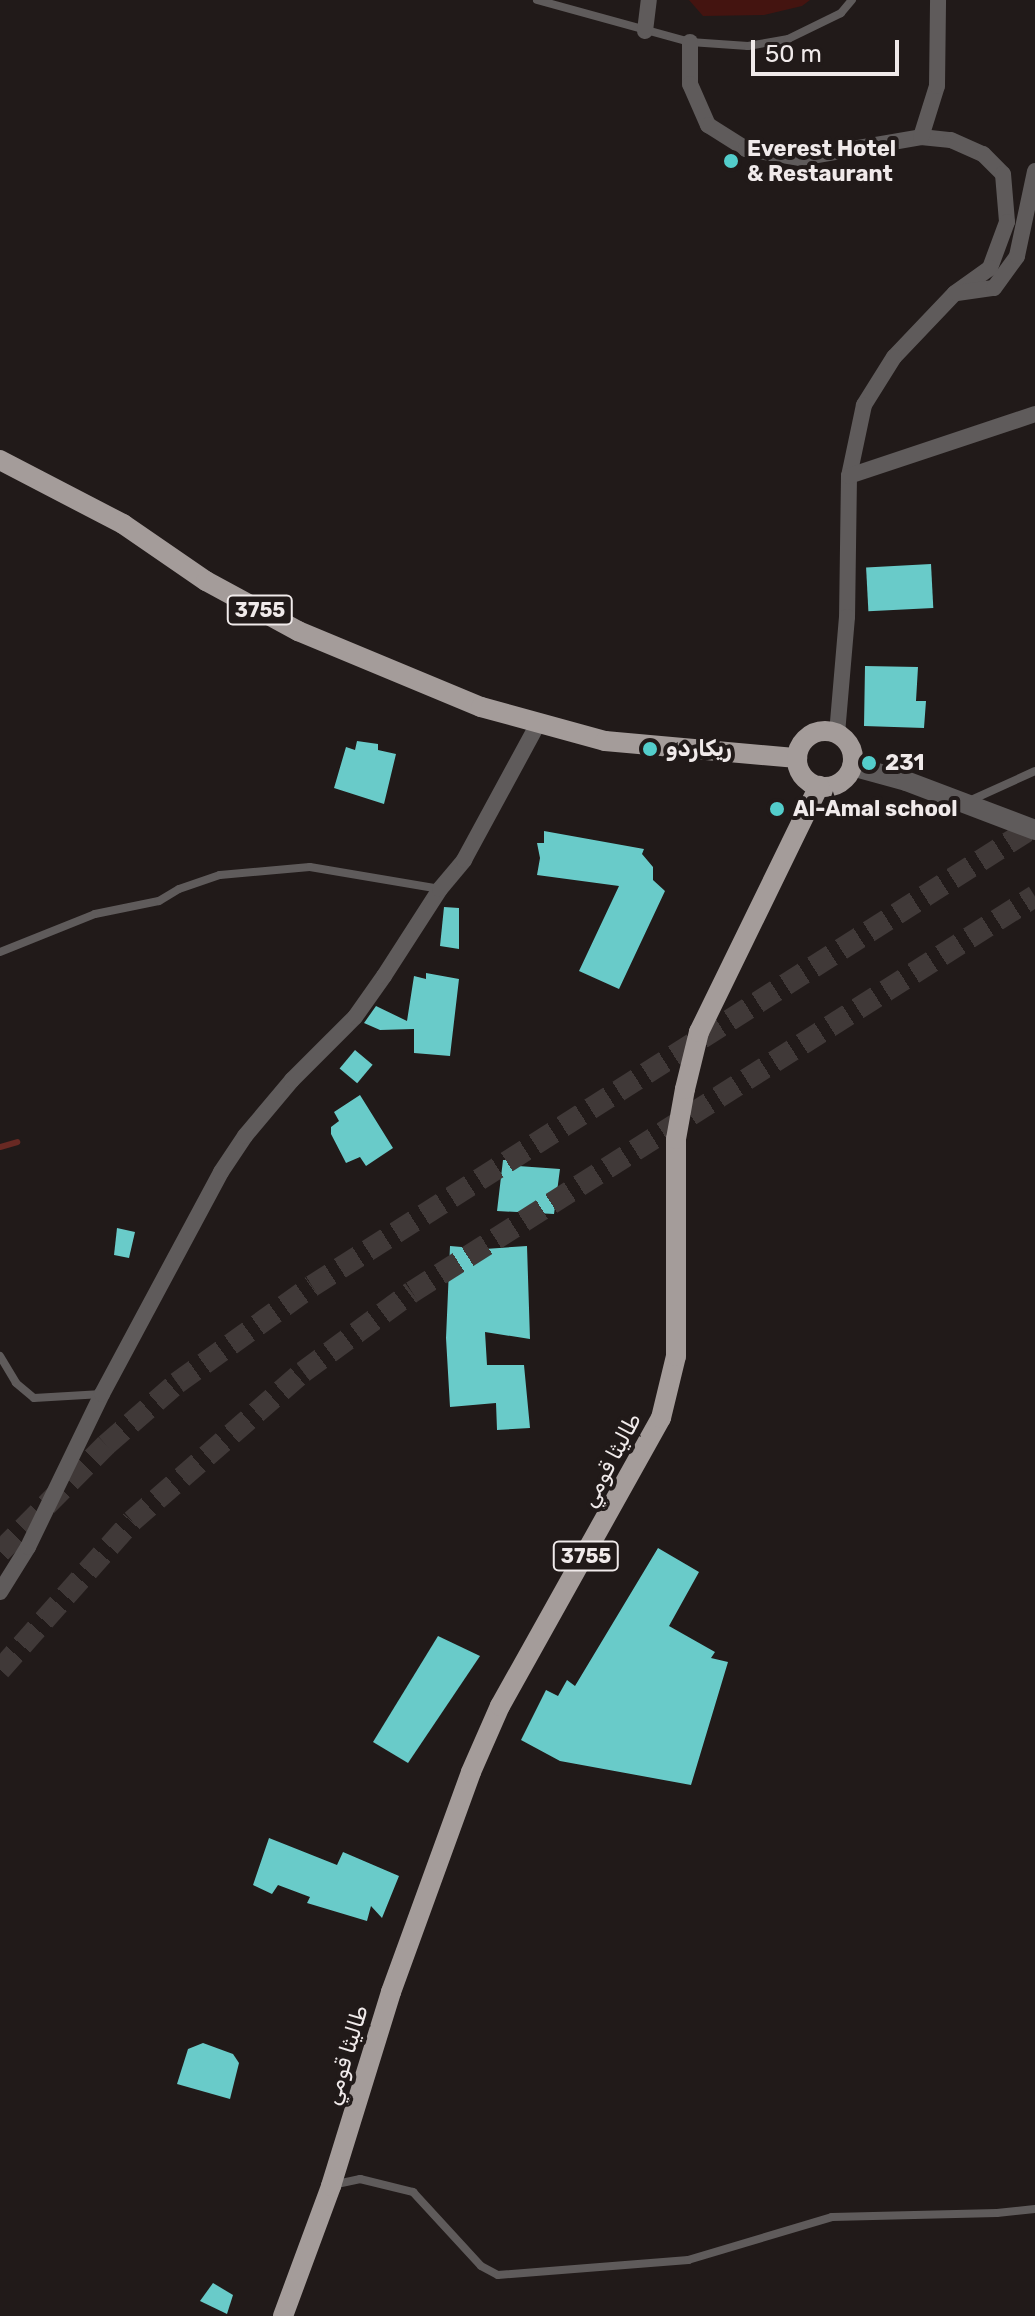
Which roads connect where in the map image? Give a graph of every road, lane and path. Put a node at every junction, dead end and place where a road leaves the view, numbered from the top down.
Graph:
1 (537, 0) edge
2 (649, 0) edge
3 (852, 0) edge
4 (938, 0) edge
5 (645, 31) junction
6 (690, 42) junction
7 (921, 137) junction
8 (1035, 171) edge
9 (955, 293) junction
10 (1035, 414) edge
11 (0, 460) edge
12 (849, 476) junction
13 (539, 722) junction
14 (837, 733) junction
15 (797, 758) junction
16 (852, 766) junction
17 (1035, 771) edge
18 (819, 786) junction
19 (964, 803) junction
20 (1035, 830) edge
21 (440, 889) junction
22 (0, 952) edge
23 (0, 1356) edge
24 (102, 1394) junction
25 (0, 1592) edge
26 (331, 2186) junction
27 (1035, 2209) edge
28 (283, 2316) edge

1 - 5 lane
2 - 5 street
3 - 6 lane
4 - 7 street
5 - 6 lane
6 - 7 street
7 - 9 street
8 - 9 street
9 - 12 street
10 - 12 street
11 - 13 main road, 3755
12 - 14 street
13 - 15 main road, 3755
13 - 21 street
14 - 15 main road
14 - 16 main road
15 - 18 main road
16 - 18 main road
16 - 19 street
17 - 19 lane
18 - 26 main road, طاليثا قومي / 3755
19 - 20 street
21 - 22 lane
21 - 24 street
23 - 24 lane
24 - 25 street
26 - 27 lane
26 - 28 main road, طاليثا قومي / 3755

